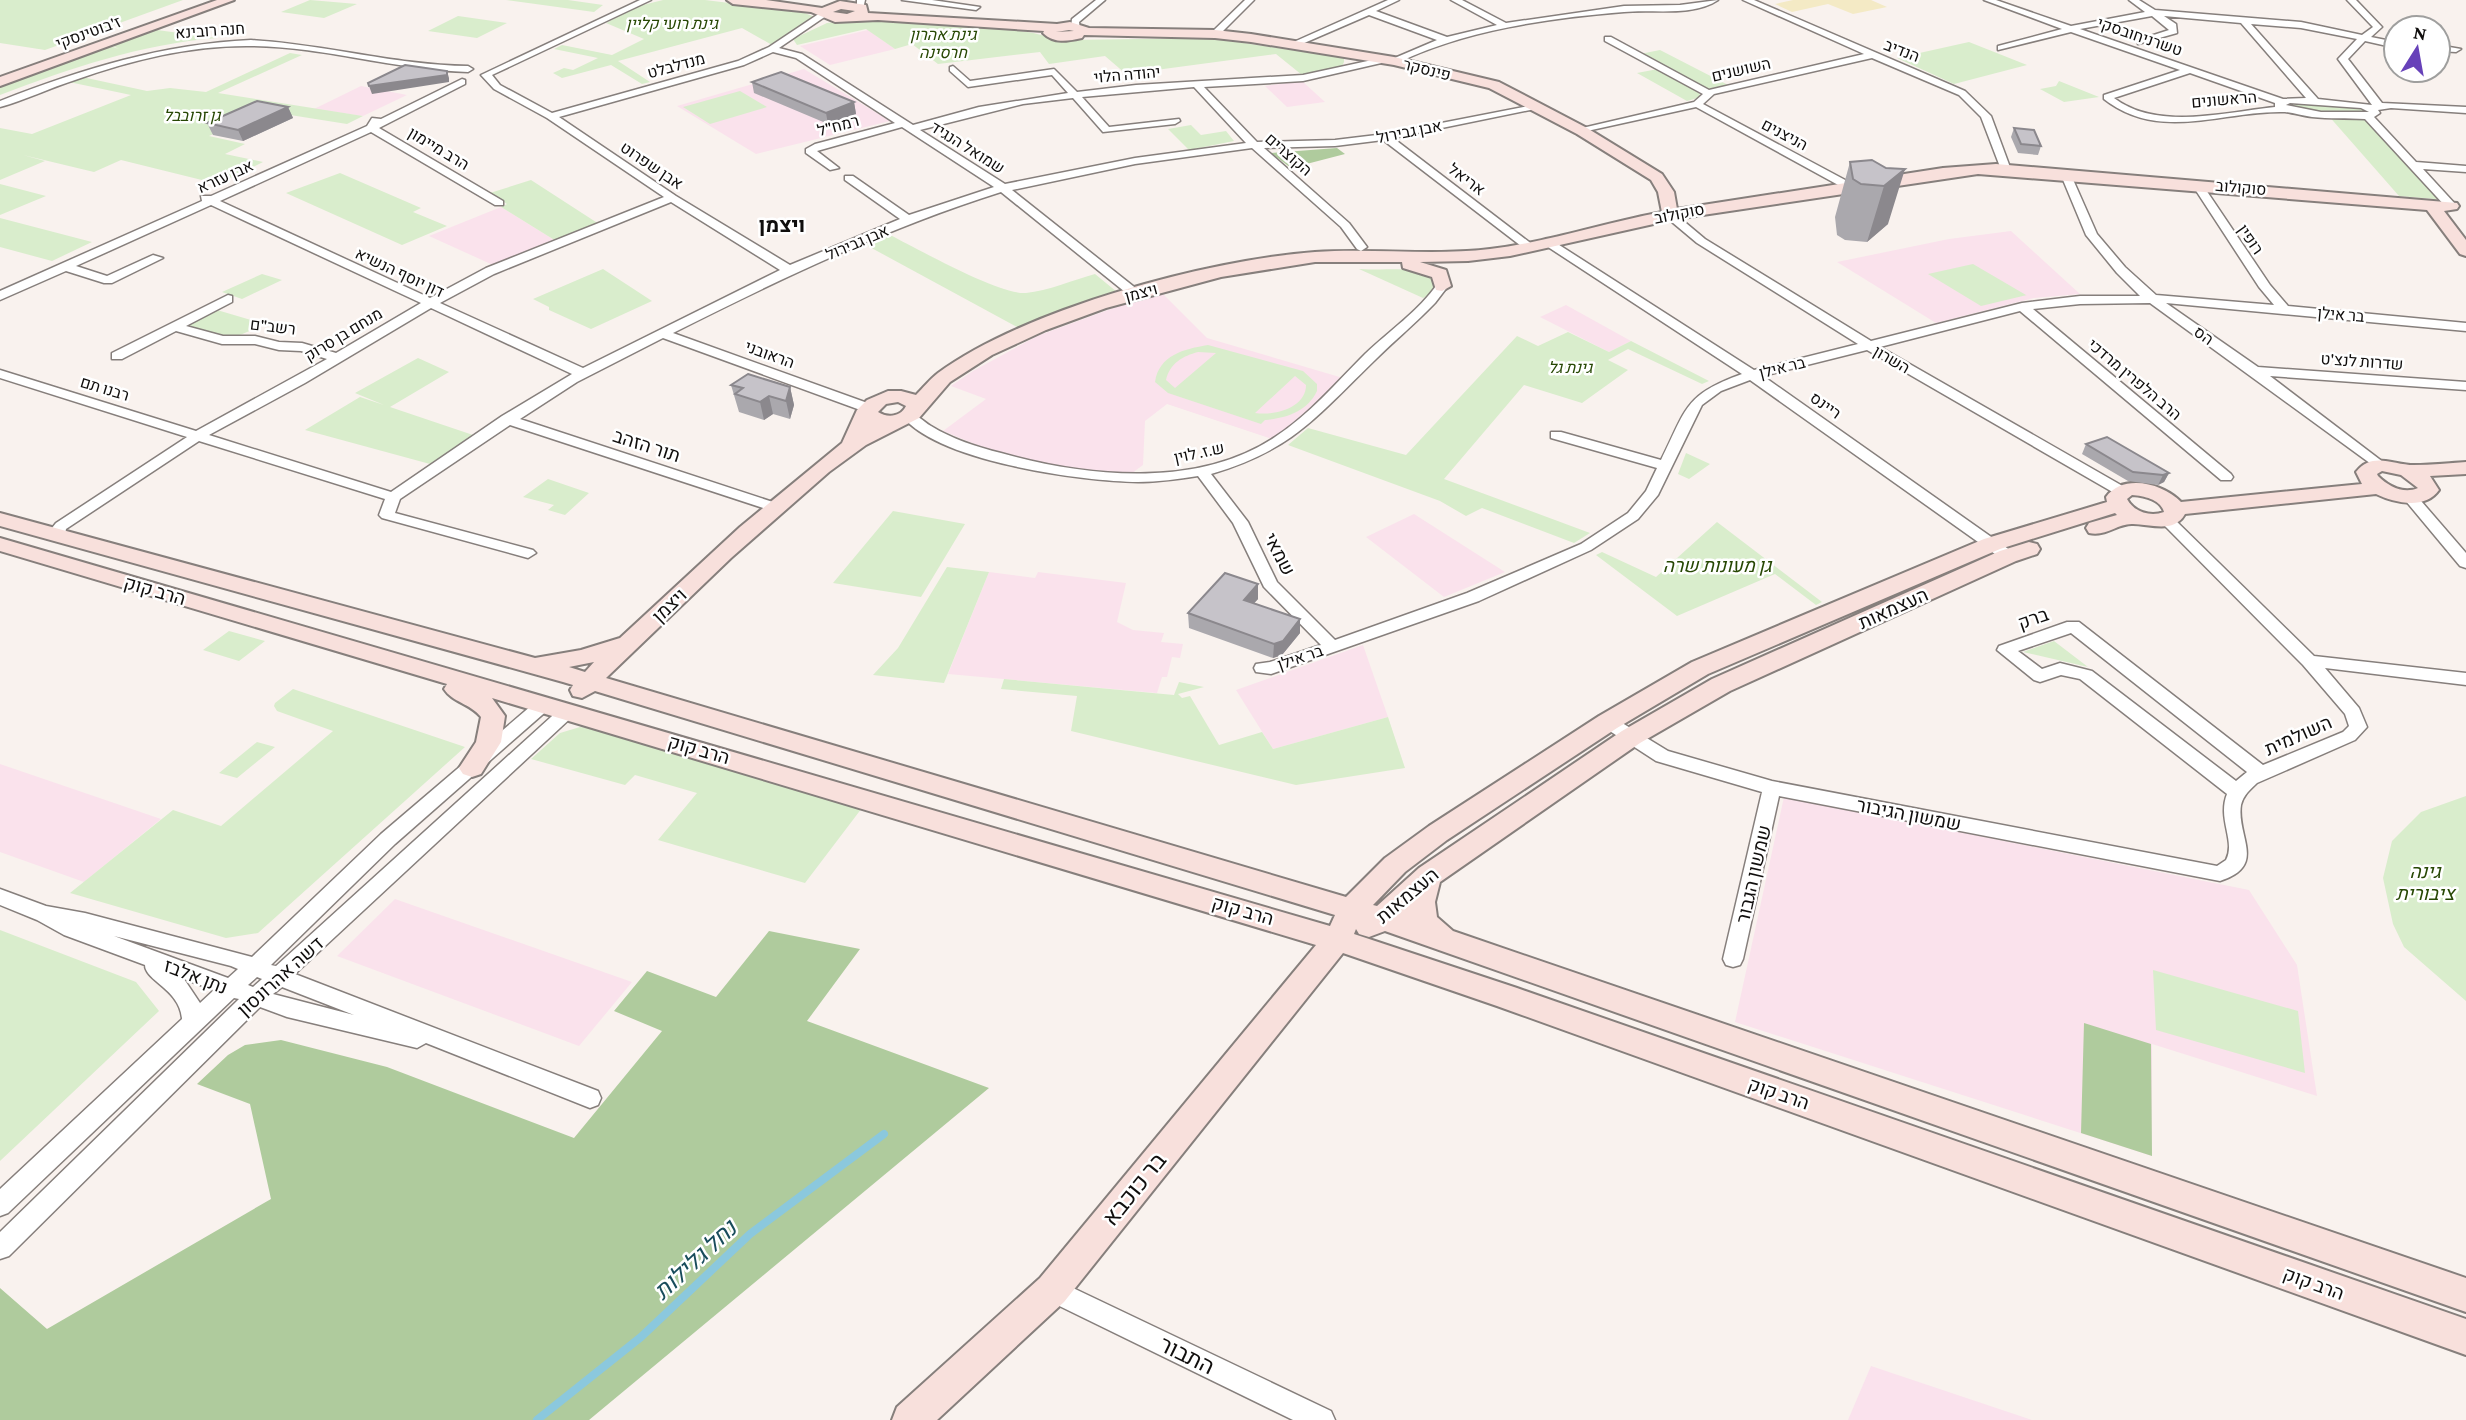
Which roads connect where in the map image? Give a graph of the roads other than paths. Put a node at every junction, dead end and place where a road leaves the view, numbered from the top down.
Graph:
1 (207, 0) edge
2 (228, 0) edge
3 (625, 0) edge
4 (647, 0) edge
5 (733, 0) edge
6 (751, 0) edge
7 (906, 0) edge
8 (986, 0) edge
9 (1101, 0) edge
10 (1250, 0) edge
11 (1395, 0) edge
12 (1455, 0) edge
13 (1714, 0) edge
14 (1747, 0) edge
15 (1988, 0) edge
16 (2133, 0) edge
17 (2351, 0) edge
18 (937, 2) edge
19 (976, 7) junction
20 (850, 8) edge
21 (1370, 12) junction
22 (2154, 13) junction
23 (823, 14) junction
24 (2242, 20) junction
25 (959, 22) junction
26 (1507, 27) junction
27 (2071, 29) junction
28 (802, 30) junction
29 (1077, 31) junction
30 (1215, 34) junction
31 (1608, 39) dead end
32 (1447, 40) junction
33 (2361, 40) junction
34 (2141, 42) dead end
35 (2382, 43) edge
36 (1292, 45) junction
37 (2001, 48) dead end
38 (772, 49) junction
39 (2452, 49) edge
40 (2456, 49) dead end
41 (1872, 55) junction
42 (1390, 61) junction
43 (1349, 62) junction
44 (429, 67) junction
45 (471, 69) junction
46 (953, 69) dead end
47 (2191, 71) junction
48 (487, 74) junction
49 (0, 75) edge
50 (448, 78) junction
51 (0, 82) edge
52 (464, 82) junction
53 (1196, 84) junction
54 (497, 87) junction
55 (1711, 92) junction
56 (1076, 95) junction
57 (2314, 101) junction
58 (0, 104) edge
59 (1697, 104) junction
60 (1535, 106) junction
61 (2285, 106) junction
62 (2372, 110) junction
63 (2466, 110) edge
64 (551, 116) junction
65 (1175, 121) dead end
66 (374, 123) junction
67 (906, 127) junction
68 (1581, 131) junction
69 (1384, 137) junction
70 (1255, 145) junction
71 (2413, 165) junction
72 (834, 167) dead end
73 (2005, 169) junction
74 (2466, 169) edge
75 (2066, 175) junction
76 (1657, 177) junction
77 (849, 178) dead end
78 (1852, 186) junction
79 (2198, 186) junction
80 (1003, 188) junction
81 (672, 198) junction
82 (208, 199) junction
83 (499, 203) dead end
84 (1723, 205) junction
85 (2459, 206) edge
86 (2434, 207) junction
87 (1670, 213) junction
88 (908, 220) junction
89 (1645, 220) joint
90 (2462, 232) edge
91 (1549, 243) junction
92 (1530, 247) junction
93 (2466, 251) edge
94 (1354, 252) junction
95 (1489, 254) junction
96 (156, 258) dead end
97 (64, 267) junction
98 (789, 270) junction
99 (1442, 286) junction
100 (0, 290) edge
101 (1134, 293) junction
102 (0, 296) edge
103 (2152, 298) junction
104 (228, 299) dead end
105 (430, 303) junction
106 (2022, 307) junction
107 (2283, 308) junction
108 (2466, 319) edge
109 (2401, 320) junction
110 (177, 327) junction
111 (2466, 327) edge
112 (660, 333) junction
113 (1870, 346) junction
114 (117, 356) dead end
115 (338, 358) junction
116 (2255, 371) junction
117 (582, 373) junction
118 (0, 374) edge
119 (947, 374) junction
120 (1752, 374) junction
121 (2466, 386) edge
122 (889, 396) junction
123 (868, 409) junction
124 (908, 414) junction
125 (507, 419) junction
126 (1556, 435) dead end
127 (199, 436) junction
128 (846, 448) junction
129 (1667, 466) junction
130 (2466, 468) edge
131 (1202, 472) junction
132 (2375, 476) junction
133 (2226, 477) dead end
134 (2418, 477) junction
135 (2466, 480) edge
136 (393, 497) junction
137 (2410, 497) junction
138 (2124, 504) junction
139 (774, 507) junction
140 (2168, 508) junction
141 (0, 519) edge
142 (60, 536) junction
143 (0, 544) edge
144 (2000, 550) junction
145 (528, 553) dead end
146 (2463, 556) edge
147 (638, 635) junction
148 (1332, 646) junction
149 (381, 657) junction
150 (2309, 661) junction
151 (529, 665) junction
152 (1262, 668) dead end
153 (2466, 680) edge
154 (589, 681) junction
155 (647, 698) junction
156 (556, 707) junction
157 (1608, 722) junction
158 (1631, 737) junction
159 (472, 768) junction
160 (2262, 774) junction
161 (1772, 788) junction
162 (2236, 791) junction
163 (1429, 875) junction
164 (0, 897) edge
165 (1352, 909) junction
166 (44, 914) junction
167 (1384, 919) junction
168 (1337, 940) junction
169 (1446, 941) junction
170 (135, 952) junction
171 (1733, 959) dead end
172 (254, 967) junction
173 (280, 976) junction
174 (230, 989) junction
175 (256, 998) junction
176 (193, 1022) junction
177 (435, 1039) junction
178 (590, 1098) dead end
179 (0, 1205) edge
180 (0, 1248) edge
181 (1052, 1290) junction
182 (2466, 1295) edge
183 (2466, 1337) edge
184 (911, 1420) edge
185 (1322, 1420) edge

1 - 49 street, ז'בוטינסקי
2 - 51 street, ז'בוטינסקי
3 - 45 street
4 - 48 street
5 - 23 street
6 - 20 street
7 - 18 street
8 - 19 street
9 - 29 street
10 - 30 street
11 - 21 street
12 - 26 street
13 - 26 street
14 - 41 street, הנדיב
15 - 27 street, טשרניחובסקי
16 - 22 street
17 - 33 street
18 - 19 street
19 - 25 street
20 - 23 street
20 - 25 street
20 - 28 street, מנדלבלט
21 - 32 street
21 - 36 street
22 - 24 street
22 - 27 street
22 - 34 street
23 - 28 street, מנדלבלט
24 - 33 street
24 - 57 street
25 - 29 street, פינסקר
26 - 32 street
27 - 37 street
27 - 47 street, טשרניחובסקי
28 - 38 street, מנדלבלט
29 - 30 street, פינסקר
30 - 36 street, פינסקר
31 - 55 street
32 - 42 street
33 - 35 street
33 - 62 street
36 - 43 street, פינסקר
38 - 64 street, מנדלבלט
38 - 67 street, שמואל הנגיד
39 - 40 street
41 - 55 street, השושנים
41 - 73 street, הנדיב
42 - 43 street, פינסקר
42 - 60 street, פינסקר
43 - 53 street, יהודה הלוי
44 - 45 street, חנה רובינא
44 - 50 street, חנה רובינא
44 - 58 street, חנה רובינא
45 - 48 street
45 - 50 street, אבן עזרא
46 - 56 street
47 - 61 street, טשרניחובסקי
47 - 61 street, הראשונים
48 - 52 street, אבן עזרא
48 - 54 street, אבן שפרוט
50 - 52 street, חנה רובינא
50 - 66 street, אבן עזרא
52 - 54 street, אבן שפרוט
52 - 66 street, אבן עזרא
53 - 56 street, יהודה הלוי
53 - 70 street, הקוצרים
54 - 64 street, אבן שפרוט
55 - 59 street, השושנים
56 - 65 street
56 - 67 street, יהודה הלוי
57 - 61 street
57 - 62 street
59 - 68 street, השושנים
59 - 78 street, הניצנים
60 - 68 street, פינסקר
60 - 69 street, אבן גבירול
61 - 62 street
62 - 63 street
62 - 71 street
64 - 81 street, אבן שפרוט
66 - 82 street, אבן עזרא
66 - 83 street, הרב מיימון
67 - 72 street, רמח"ל
67 - 80 street, שמואל הנגיד
68 - 76 street, פינסקר
69 - 70 street, אבן גבירול
69 - 92 street, אריאל
70 - 80 street, אבן גבירול
70 - 94 street, הקוצרים
71 - 74 street
71 - 85 street
73 - 75 street, סוקולוב
73 - 78 street, סוקולוב
73 - 86 street, סוקולוב
75 - 79 street, סוקולוב
75 - 103 street, הס
76 - 84 street, פינסקר
76 - 87 street
77 - 88 street
78 - 84 street, סוקולוב
78 - 87 street, סוקולוב
79 - 86 street, סוקולוב
79 - 107 street, רופין
80 - 88 street, אבן גבירול
80 - 101 street, שמואל הנגיד
81 - 98 street, אבן שפרוט
81 - 105 street, מנחם בן סרוק
82 - 97 street, אבן עזרא
82 - 100 street, אבן עזרא
82 - 105 street, דון יוסף הנשיא
84 - 87 street, סוקולוב
85 - 86 street, סוקולוב
85 - 90 street
86 - 90 street
87 - 89 street, סוקולוב
87 - 113 street, השרון
88 - 98 street, אבן גבירול
89 - 91 street, ויצמן
90 - 93 street
91 - 92 street, ויצמן
91 - 120 street, ריינס
92 - 95 street, ויצמן
94 - 95 street, ויצמן
94 - 99 street, ויצמן
94 - 101 street, ויצמן
95 - 99 street, ויצמן
96 - 97 street
97 - 102 street, אבן עזרא
98 - 112 street, אבן גבירול
99 - 131 street, ש.ז. לוין
101 - 119 street, ויצמן
103 - 106 street, בר אילן
103 - 107 street, בר אילן
103 - 116 street, הס
104 - 110 street, רשב"ם
105 - 115 street, מנחם בן סרוק
105 - 117 street, דון יוסף הנשיא
106 - 113 street, בר אילן
106 - 133 street, הרב הלפרין מרדכי
107 - 109 street, בר אילן
108 - 109 street, בר אילן
109 - 111 street, בר אילן
110 - 114 street
110 - 115 street, רשב"ם
112 - 117 street, אבן גבירול
112 - 123 street, הראובני
113 - 120 street, בר אילן
113 - 138 street, השרון
115 - 127 street, מנחם בן סרוק
116 - 121 street, שדרות לנצ'ט
116 - 132 street, הס
117 - 125 street, אבן גבירול
118 - 127 street, רבנו תם
119 - 122 street, ויצמן
119 - 124 street, ויצמן
120 - 129 street, בר אילן
120 - 144 street, ריינס
122 - 123 street, ויצמן
122 - 124 street
123 - 124 street
123 - 128 street, ויצמן
124 - 128 street, ויצמן
124 - 131 street, ש.ז. לוין
125 - 136 street, אבן גבירול
125 - 139 street, תור הזהב
126 - 129 street
127 - 136 street, רבנו תם
127 - 142 street, מנחם בן סרוק
128 - 139 street, ויצמן
129 - 148 street, בר אילן
130 - 134 street
131 - 148 street, שמאי
132 - 134 street
132 - 137 street
132 - 140 street
134 - 135 street
134 - 137 street
136 - 145 street
137 - 146 street
138 - 140 street
138 - 144 street, העצמאות
139 - 147 street, ויצמן
140 - 150 street
141 - 142 street, הרב קוק
142 - 151 street, הרב קוק
143 - 149 street, הרב קוק
144 - 157 street, העצמאות
144 - 158 street, העצמאות
147 - 151 street
147 - 154 street, ויצמן
147 - 155 street
148 - 152 street, בר אילן
149 - 156 street, הרב קוק
149 - 159 street
150 - 153 street
150 - 160 street, השולמית
151 - 154 street, הרב קוק
154 - 155 street, הרב קוק
154 - 156 street, ויצמן
155 - 165 street, הרב קוק
156 - 159 street, דשה אהרונסון
156 - 168 street, הרב קוק
156 - 173 street, דשה אהרונסון
157 - 158 street, שמשון הגיבור
157 - 165 street, העצמאות
158 - 161 street, שמשון הגיבור
158 - 163 street, העצמאות
159 - 172 street, דשה אהרונסון
160 - 162 street, השולמית
160 - 162 street, ברק
161 - 162 street, שמשון הגיבור
161 - 171 street, שמשון הגבור
163 - 167 street, העצמאות
163 - 169 street
164 - 166 street, נתן אלבז
165 - 167 street, הרב קוק
165 - 168 street, העצמאות
166 - 170 street, נתן אלבז
166 - 172 street, נתן אלבז
167 - 168 street, העצמאות
167 - 169 street, הרב קוק
168 - 181 street, בר כוכבא
168 - 183 street, הרב קוק
169 - 182 street, הרב קוק
170 - 174 street, נתן אלבז
170 - 176 street
172 - 173 street, נתן אלבז
172 - 174 street, דשה אהרונסון
173 - 175 street, דשה אהרונסון
173 - 177 street, נתן אלבז
174 - 175 street, נתן אלבז
174 - 176 street, דשה אהרונסון
175 - 177 street, נתן אלבז
175 - 180 street, דשה אהרונסון
176 - 179 street, דשה אהרונסון
177 - 178 street, נתן אלבז
181 - 184 street, בר כוכבא
181 - 185 street, התבור

